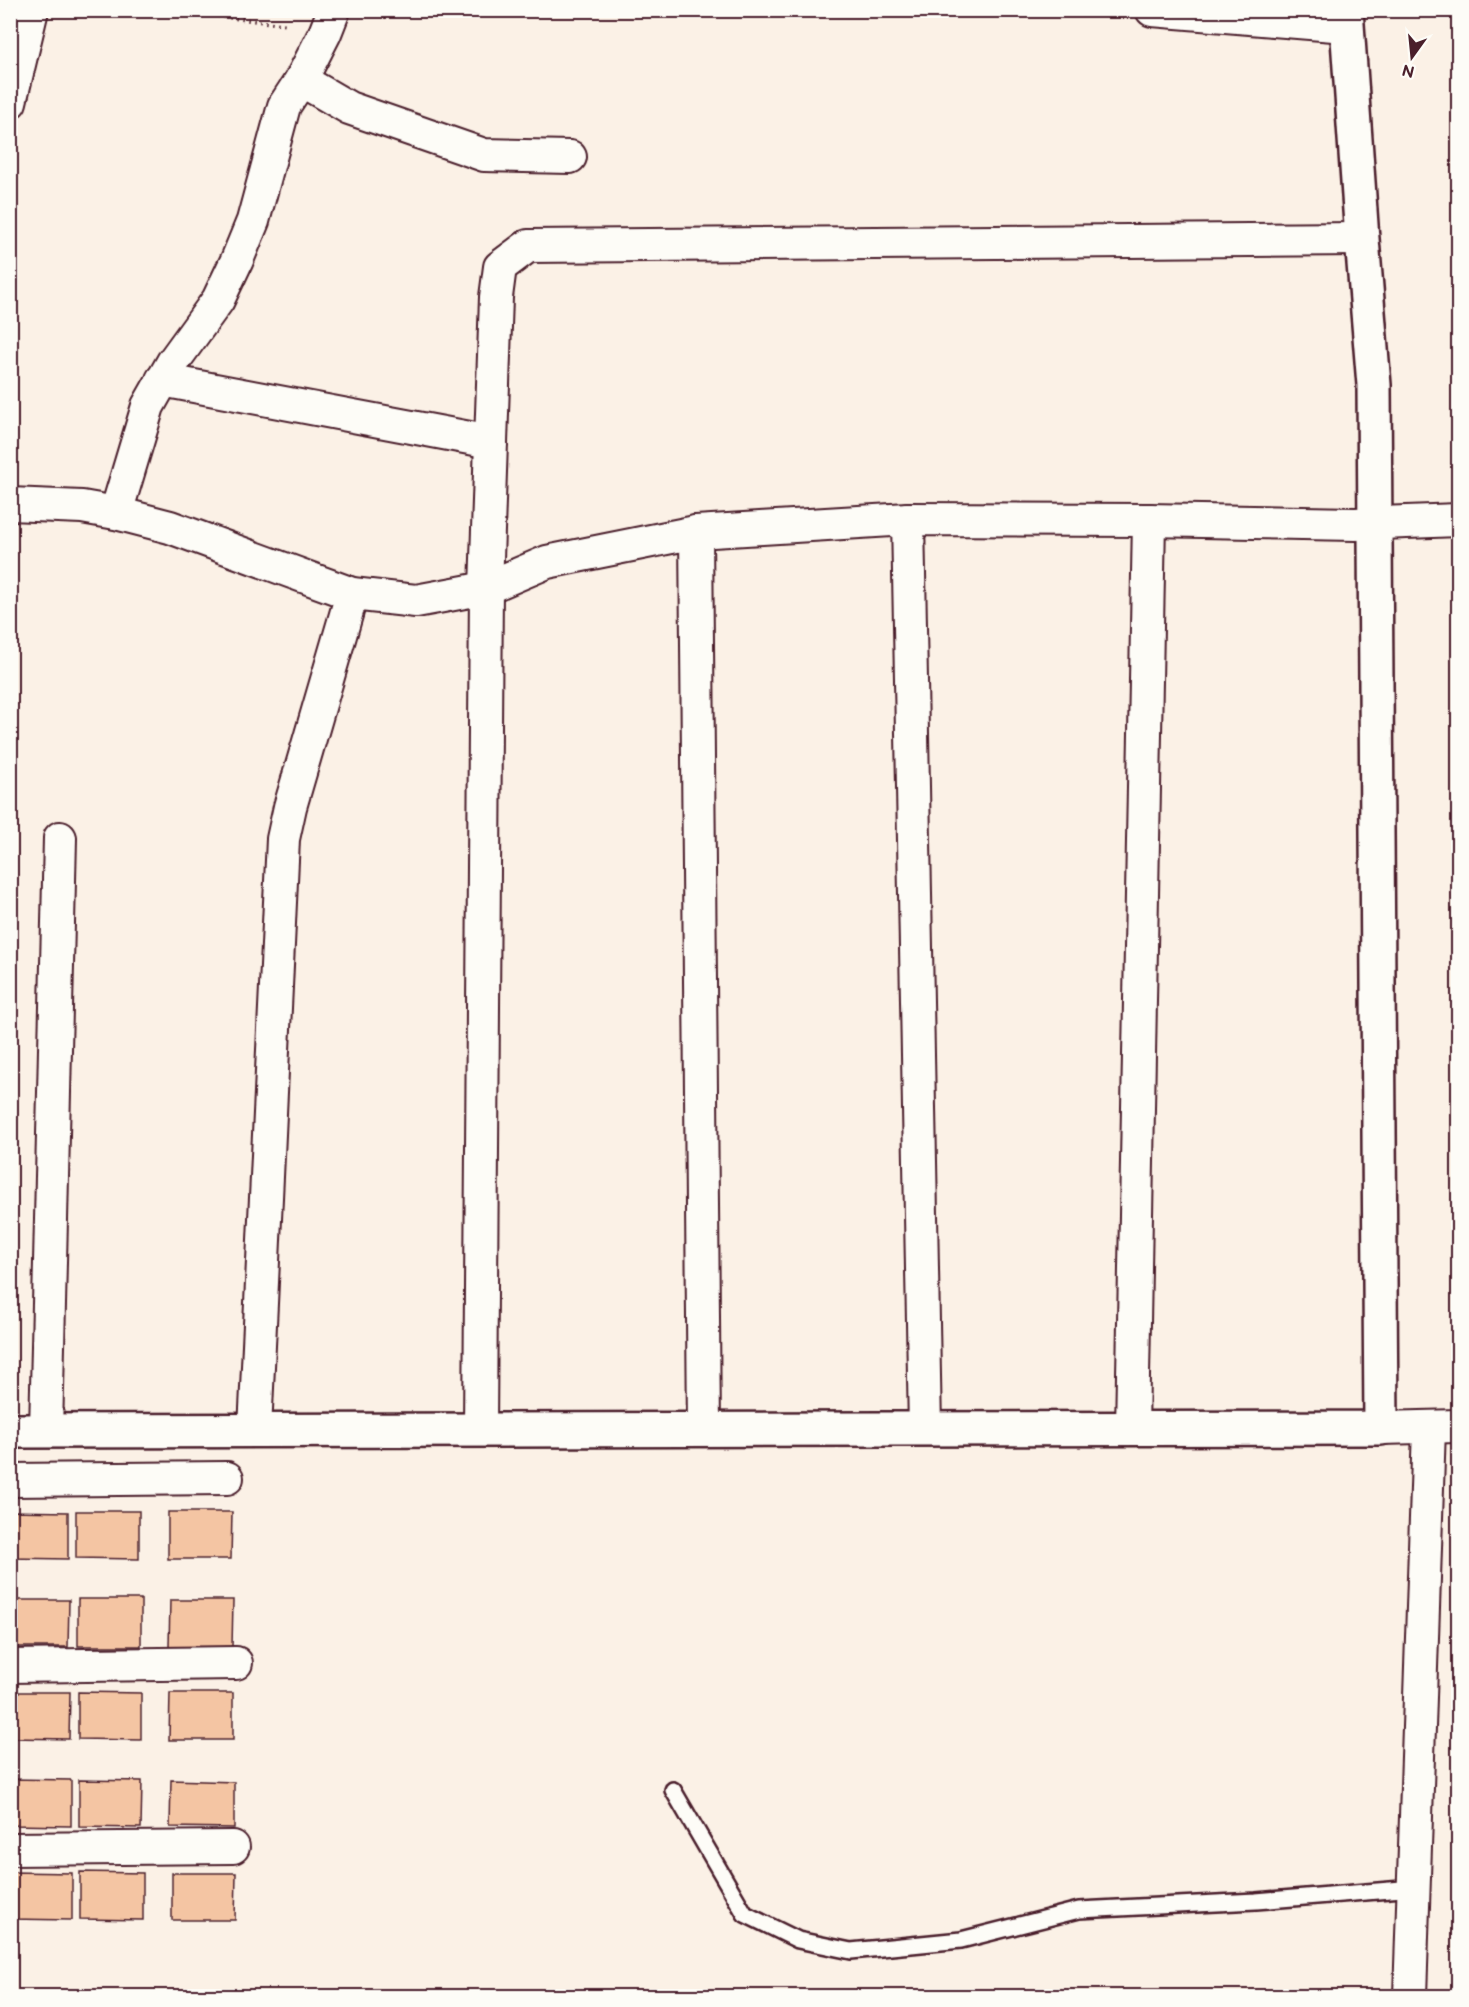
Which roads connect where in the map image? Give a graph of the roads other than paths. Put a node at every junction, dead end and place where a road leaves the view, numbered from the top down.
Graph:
1 (32, 10) edge
2 (1152, 10) edge
3 (1346, 18) edge
4 (329, 22) edge
5 (301, 80) junction
6 (13, 84) edge
7 (570, 157) dead end
8 (1362, 239) junction
9 (162, 380) junction
10 (491, 442) junction
11 (10, 504) edge
12 (116, 513) junction
13 (908, 519) junction
14 (1149, 520) junction
15 (1458, 520) edge
16 (1376, 524) junction
17 (696, 532) junction
18 (486, 588) junction
19 (352, 594) junction
20 (60, 837) dead end
21 (1444, 1427) edge
22 (1381, 1428) junction
23 (704, 1429) junction
24 (924, 1429) junction
25 (1132, 1429) junction
26 (255, 1430) junction
27 (480, 1430) junction
28 (10, 1431) edge
29 (46, 1431) junction
30 (227, 1478) dead end
31 (10, 1480) edge
32 (236, 1663) dead end
33 (10, 1666) edge
34 (673, 1790) dead end
35 (233, 1847) dead end
36 (10, 1849) edge
37 (1414, 1888) junction
38 (1410, 1996) edge

1 - 6 street
2 - 3 street
3 - 8 street
4 - 5 street
5 - 7 street
5 - 9 street
8 - 10 street
8 - 16 street
9 - 10 street
9 - 12 street
10 - 18 street
11 - 12 street
12 - 19 street
13 - 14 street
13 - 17 street
13 - 24 street
14 - 16 street
14 - 25 street
15 - 16 street
16 - 22 street
17 - 18 street
17 - 23 street
18 - 19 street
18 - 27 street
19 - 26 street
20 - 29 street
21 - 22 street
21 - 37 street
22 - 25 street
23 - 24 street
23 - 27 street
24 - 25 street
26 - 27 street
26 - 29 street
28 - 29 street
30 - 31 street
32 - 33 street
34 - 37 lane
35 - 36 street
37 - 38 street

